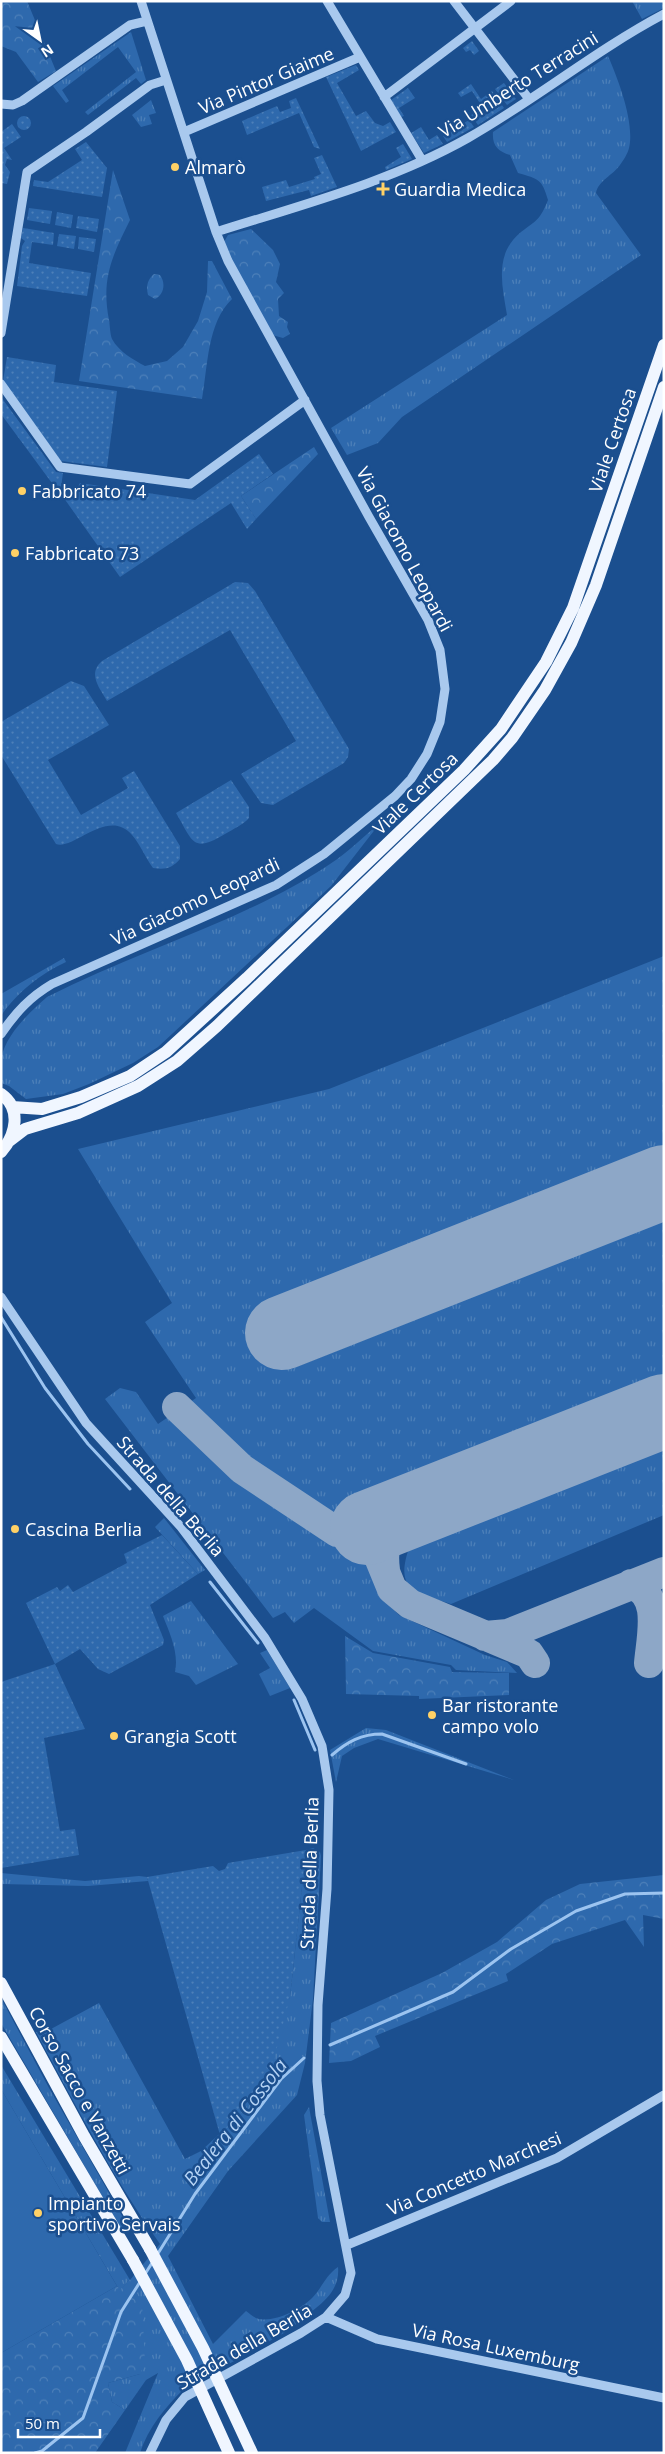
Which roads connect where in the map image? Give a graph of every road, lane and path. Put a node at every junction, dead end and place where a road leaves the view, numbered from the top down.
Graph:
1 (141, 1) edge
2 (327, 1) edge
3 (454, 1) edge
4 (511, 1) edge
5 (664, 14) edge
6 (147, 21) junction
7 (474, 29) junction
8 (360, 57) junction
9 (166, 80) junction
10 (384, 97) junction
11 (529, 100) junction
12 (1, 104) edge
13 (184, 132) junction
14 (422, 160) junction
15 (216, 232) junction
16 (1, 333) edge
17 (664, 345) edge
18 (1, 384) edge
19 (664, 387) edge
20 (305, 400) junction
21 (1, 1034) edge
22 (1, 1094) edge
23 (12, 1107) junction
24 (5, 1147) edge
25 (1, 1297) edge
26 (1, 1983) edge
27 (1, 2037) edge
28 (664, 2095) edge
29 (347, 2245) junction
30 (326, 2317) junction
31 (664, 2398) edge
32 (150, 2453) edge
33 (229, 2453) edge
34 (252, 2453) edge

1 - 6 street, Via Giacomo Leopardi
2 - 8 street
3 - 7 street
4 - 7 street
5 - 11 street, Via Umberto Terracini
6 - 9 street, Via Giacomo Leopardi
6 - 12 street
7 - 10 street
7 - 11 street
8 - 10 street
8 - 13 street, Via Pintor Giaime
9 - 13 street, Via Giacomo Leopardi
9 - 16 street
10 - 14 street
11 - 14 street, Via Umberto Terracini
13 - 15 street, Via Giacomo Leopardi
14 - 15 street, Via Umberto Terracini
15 - 20 street, Via Giacomo Leopardi
17 - 23 main road, Viale Certosa
18 - 20 street
19 - 24 main road, Viale Certosa
20 - 21 street, Via Giacomo Leopardi
22 - 23 main road
23 - 24 main road
25 - 29 street, Strada della Berlia
26 - 34 main road, Corso Sacco e Vanzetti, bridge
27 - 33 main road, bridge
28 - 29 street, Via Concetto Marchesi
29 - 30 street, Strada della Berlia
30 - 31 street, Via Rosa Luxemburg
30 - 32 street, Strada della Berlia

